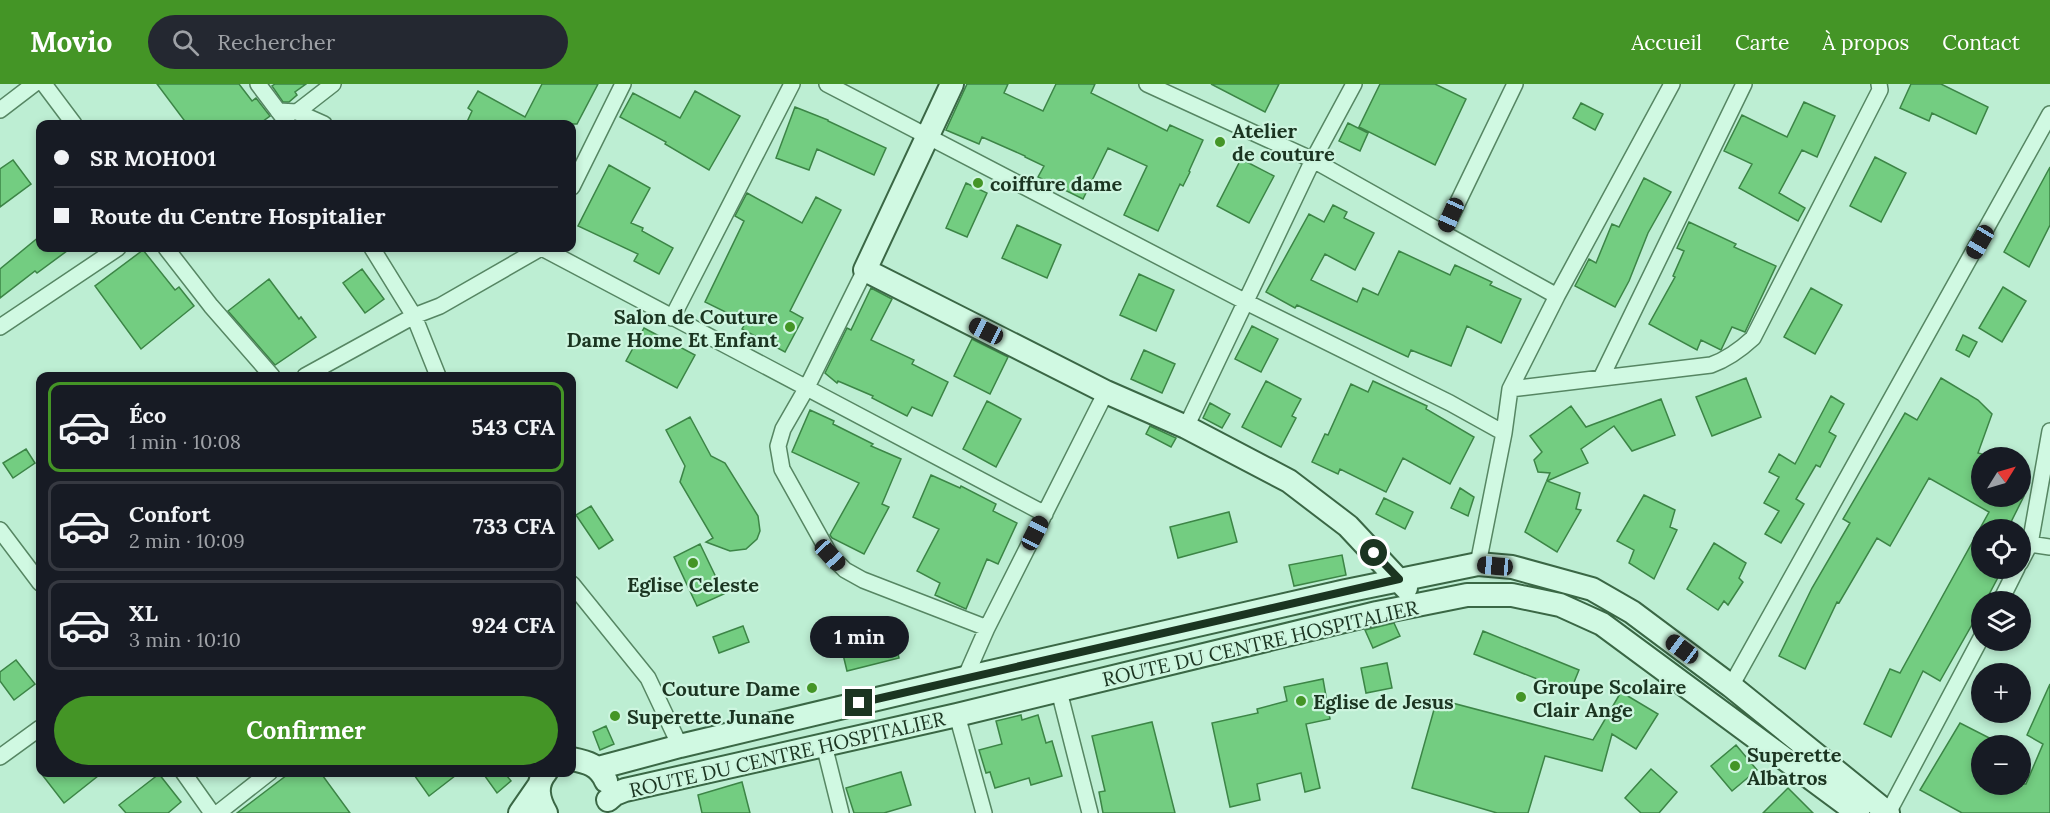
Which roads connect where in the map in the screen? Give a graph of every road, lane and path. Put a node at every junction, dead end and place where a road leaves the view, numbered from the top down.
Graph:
1 (34, 84) edge
2 (44, 84) edge
3 (258, 84) edge
4 (333, 84) edge
5 (623, 84) edge
6 (792, 84) edge
7 (827, 84) edge
8 (952, 84) edge
9 (1147, 84) edge
10 (1354, 84) edge
11 (1515, 84) edge
12 (1671, 84) edge
13 (1744, 84) edge
14 (1879, 84) edge
15 (0, 110) edge
16 (2050, 114) edge
17 (292, 118) edge
18 (71, 120) edge
19 (927, 136) junction
20 (2043, 141) edge
21 (1313, 160) junction
22 (576, 179) edge
23 (1443, 233) junction
24 (112, 252) edge
25 (169, 252) edge
26 (374, 252) edge
27 (534, 252) edge
28 (548, 252) edge
29 (865, 270) junction
30 (1557, 296) junction
31 (1246, 302) junction
32 (414, 316) junction
33 (672, 318) junction
34 (0, 327) edge
35 (269, 372) edge
36 (312, 372) edge
37 (436, 372) edge
38 (1601, 378) junction
39 (806, 389) junction
40 (1510, 389) junction
41 (1106, 392) junction
42 (1186, 427) junction
43 (2050, 431) edge
44 (1504, 433) junction
45 (1045, 514) junction
46 (0, 530) edge
47 (2031, 538) edge
48 (2031, 544) edge
49 (2050, 547) edge
50 (1478, 564) junction
51 (36, 578) edge
52 (1399, 579) junction
53 (576, 589) edge
54 (1420, 605) junction
55 (987, 628) junction
56 (1974, 651) edge
57 (965, 678) junction
58 (1731, 686) junction
59 (1059, 691) junction
60 (957, 715) junction
61 (36, 731) edge
62 (824, 744) junction
63 (680, 746) junction
64 (0, 757) edge
65 (576, 760) edge
66 (598, 768) junction
67 (187, 777) edge
68 (264, 777) edge
69 (542, 780) edge
70 (605, 806) edge
71 (212, 813) edge
72 (218, 813) edge
73 (520, 813) edge
74 (546, 813) edge
75 (841, 813) edge
76 (984, 813) edge
77 (1090, 813) edge
78 (1858, 813) edge
79 (1888, 813) edge

1 - 15 street
2 - 18 street
3 - 17 street
4 - 17 street
5 - 22 street
6 - 33 street
7 - 19 street
8 - 19 street
9 - 21 street
10 - 21 street
11 - 23 street
12 - 30 street
13 - 38 street
14 - 38 street
16 - 20 street
19 - 29 street
19 - 31 street
20 - 58 street
21 - 23 street
21 - 31 street
23 - 30 street
24 - 34 street
25 - 35 street
26 - 32 street
27 - 32 street
28 - 33 street
29 - 39 street
29 - 41 street
30 - 40 street
31 - 42 street
31 - 44 street
32 - 36 street
32 - 37 street
33 - 39 street
38 - 40 street
39 - 45 street
39 - 55 street
40 - 44 street
41 - 42 street
41 - 45 street
42 - 52 street
43 - 47 street
44 - 50 street
45 - 55 street
46 - 51 street
48 - 49 street
50 - 52 street, ROUTE DU CENTRE HOSPITALIER
50 - 58 street, ROUTE DU CENTRE HOSPITALIER
52 - 54 street
52 - 57 street, ROUTE DU CENTRE HOSPITALIER
53 - 63 street
54 - 59 street, ROUTE DU CENTRE HOSPITALIER
54 - 78 street, ROUTE DU CENTRE HOSPITALIER
55 - 57 street
56 - 79 street
57 - 63 street, ROUTE DU CENTRE HOSPITALIER
58 - 79 street, ROUTE DU CENTRE HOSPITALIER
59 - 60 street, ROUTE DU CENTRE HOSPITALIER
59 - 77 street
60 - 62 street, ROUTE DU CENTRE HOSPITALIER
60 - 76 street
61 - 64 street
62 - 70 street, ROUTE DU CENTRE HOSPITALIER
62 - 75 street
63 - 66 street, ROUTE DU CENTRE HOSPITALIER
65 - 66 street
66 - 70 street
67 - 71 street
68 - 72 street
69 - 73 street
69 - 74 street

